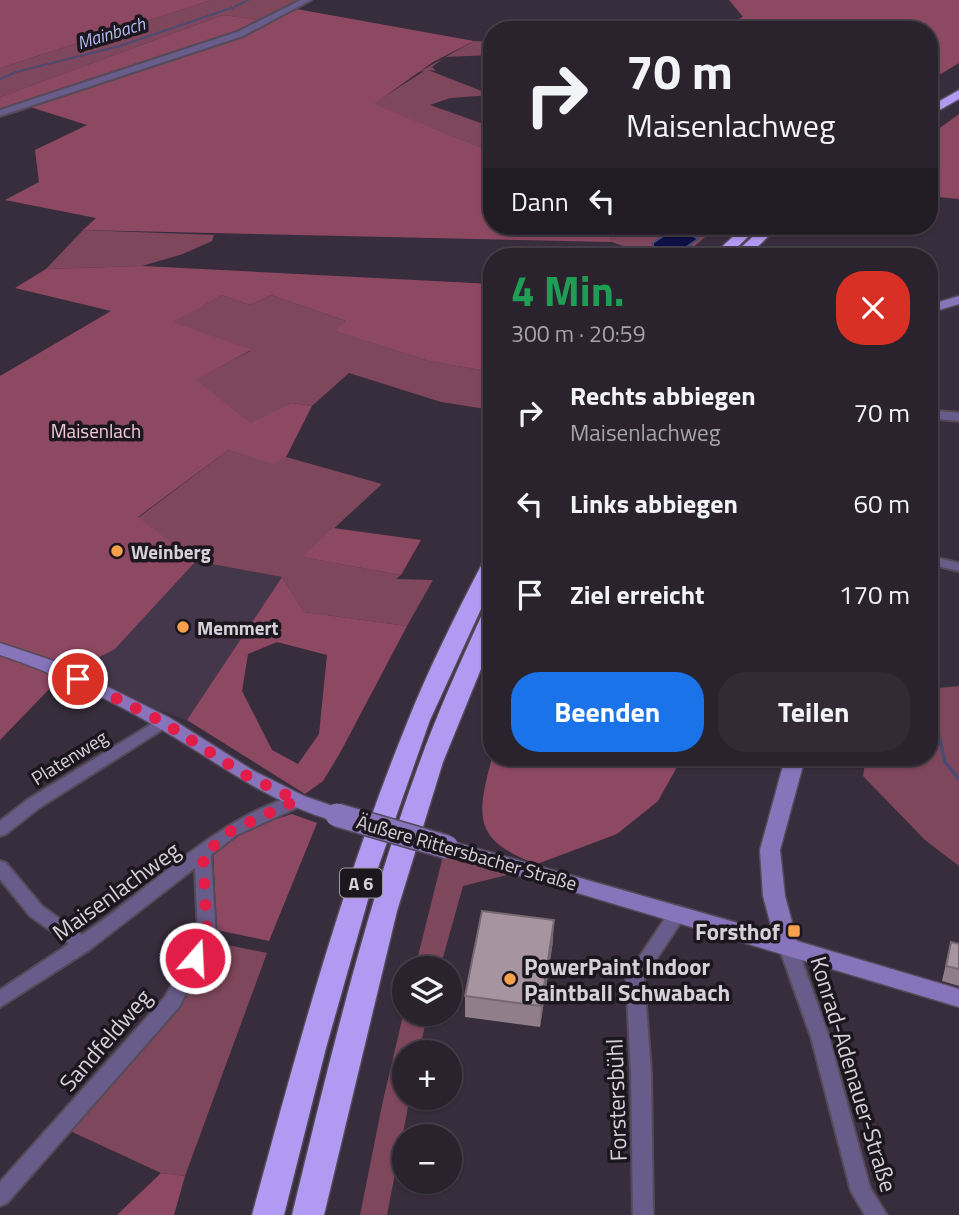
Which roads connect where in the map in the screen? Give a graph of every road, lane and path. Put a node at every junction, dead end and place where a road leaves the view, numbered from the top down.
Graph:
1 (307, 0) edge
2 (959, 82) edge
3 (959, 93) edge
4 (938, 95) edge
5 (938, 106) edge
6 (0, 113) edge
7 (742, 235) edge
8 (762, 235) edge
9 (728, 248) edge
10 (748, 248) edge
11 (959, 300) edge
12 (938, 306) edge
13 (938, 415) edge
14 (959, 416) edge
15 (938, 562) edge
16 (959, 567) edge
17 (483, 583) edge
18 (483, 637) edge
19 (0, 649) edge
20 (163, 722) junction
21 (793, 766) edge
22 (297, 800) junction
23 (0, 831) edge
24 (203, 855) junction
25 (0, 867) edge
26 (678, 913) junction
27 (83, 945) junction
28 (788, 947) junction
29 (959, 998) edge
30 (0, 1000) edge
31 (0, 1197) edge
32 (268, 1215) edge
33 (308, 1215) edge
34 (643, 1215) edge
35 (877, 1215) edge

1 - 6 street
2 - 4 highway
3 - 5 highway
7 - 9 highway
8 - 10 highway
11 - 12 main road
13 - 14 street
15 - 16 street
17 - 32 highway, A 6
18 - 33 highway, A 6
19 - 20 main road, Äußere Rittersbacher Straße
20 - 22 main road, Äußere Rittersbacher Straße
20 - 23 street, Platenweg
21 - 28 main road
22 - 24 street, Maisenlachweg
22 - 26 main road, Äußere Rittersbacher Straße, bridge
24 - 27 street, Maisenlachweg
24 - 31 street, Sandfeldweg
25 - 27 street
26 - 28 main road, Äußere Rittersbacher Straße
26 - 34 street, Forstersbühl
27 - 30 street, Maisenlachweg
28 - 29 main road, Äußere Rittersbacher Straße
28 - 35 street, Konrad-Adenauer-Straße

